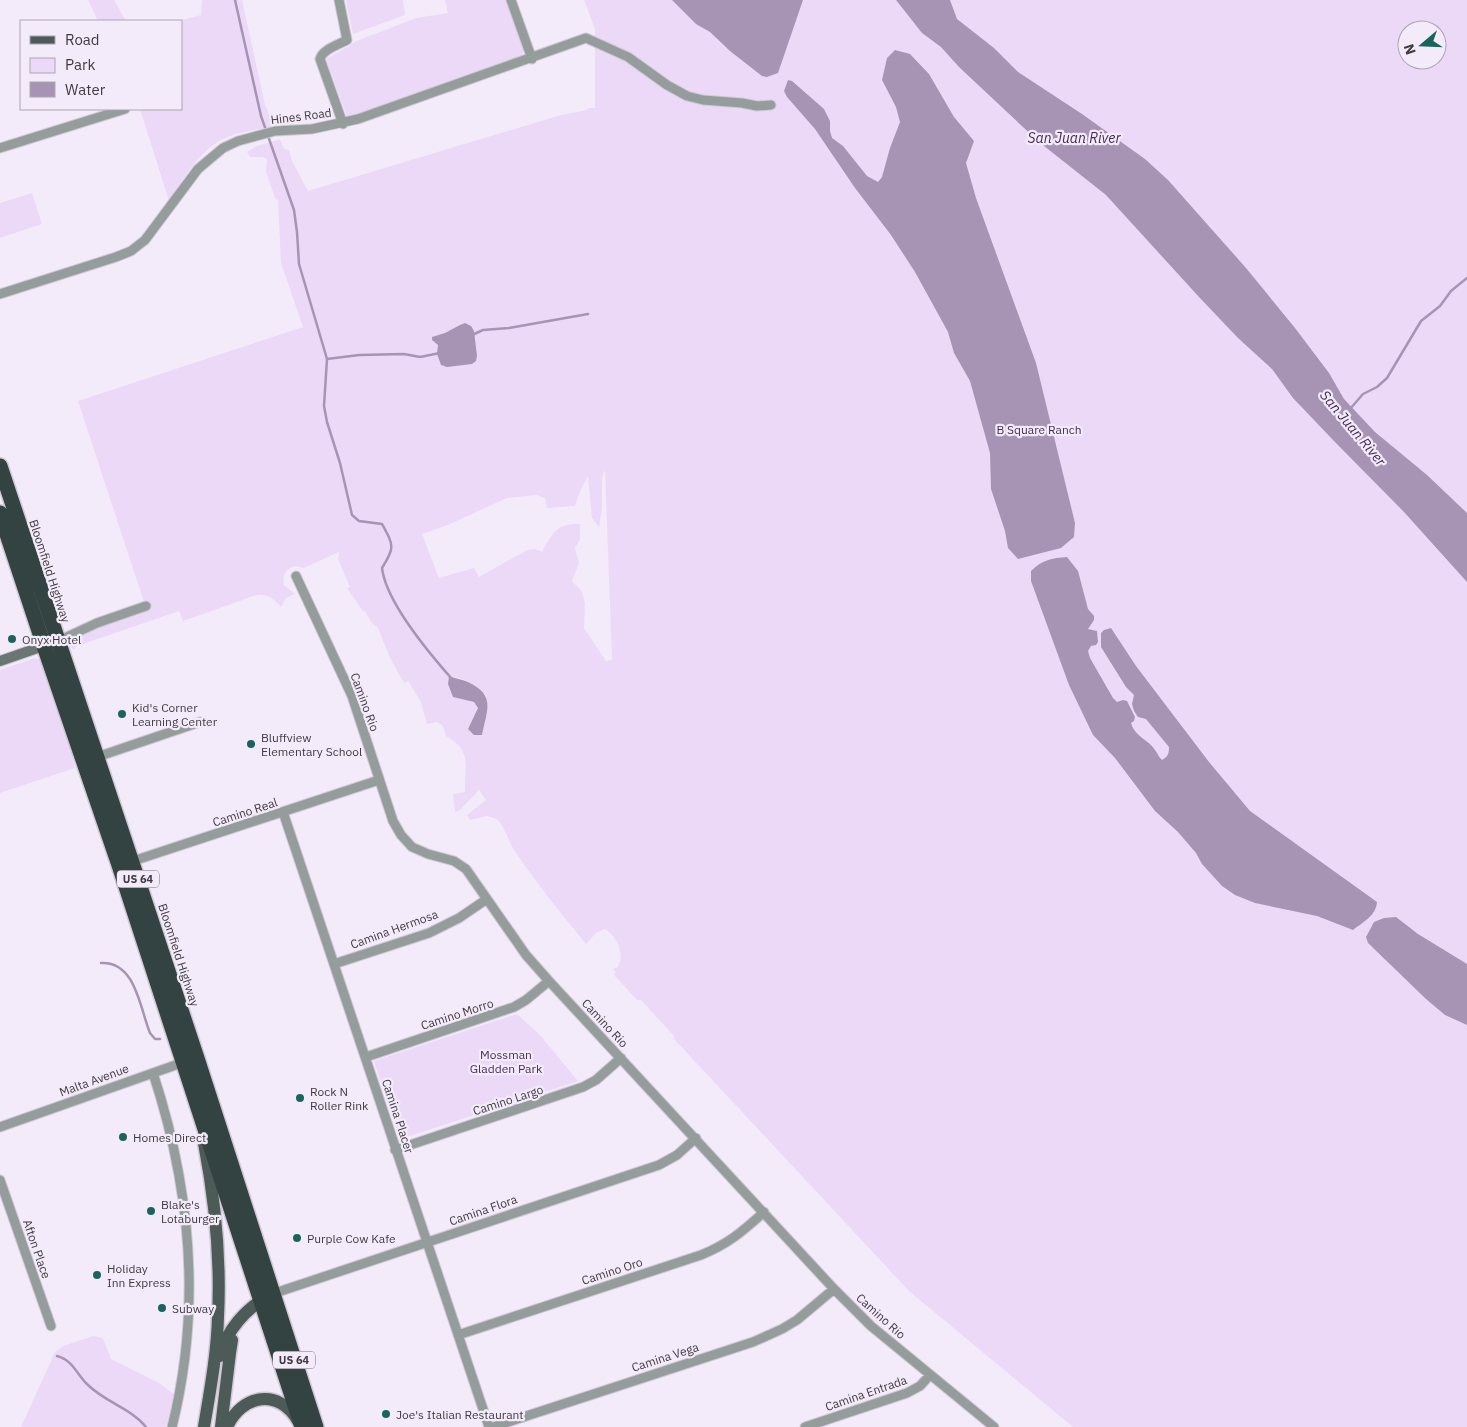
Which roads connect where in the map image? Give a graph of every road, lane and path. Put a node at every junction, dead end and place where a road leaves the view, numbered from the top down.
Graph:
1 (339, 0) edge
2 (511, 0) edge
3 (532, 59) junction
4 (771, 105) dead end
5 (122, 110) edge
6 (342, 124) junction
7 (0, 148) edge
8 (0, 294) edge
9 (0, 466) edge
10 (3, 485) edge
11 (0, 513) edge
12 (296, 576) dead end
13 (146, 606) dead end
14 (51, 644) junction
15 (0, 661) edge
16 (200, 722) dead end
17 (97, 757) junction
18 (379, 780) junction
19 (283, 812) junction
20 (125, 863) junction
21 (486, 899) junction
22 (334, 964) junction
23 (549, 981) junction
24 (366, 1057) junction
25 (621, 1058) junction
26 (190, 1060) junction
27 (153, 1072) junction
28 (196, 1106) junction
29 (0, 1127) edge
30 (696, 1138) junction
31 (395, 1150) junction
32 (0, 1180) edge
33 (764, 1212) junction
34 (426, 1243) junction
35 (834, 1288) junction
36 (266, 1297) junction
37 (236, 1325) junction
38 (51, 1326) dead end
39 (458, 1335) junction
40 (930, 1375) junction
41 (172, 1427) edge
42 (205, 1427) edge
43 (221, 1427) edge
44 (227, 1427) edge
45 (302, 1427) edge
46 (316, 1427) edge
47 (489, 1427) edge
48 (493, 1427) edge
49 (805, 1427) edge
50 (994, 1427) edge

1 - 6 street
2 - 3 street
3 - 4 street, Hines Road
3 - 6 street, Hines Road
5 - 7 street
6 - 8 street, Hines Road
9 - 10 highway, Bloomfield Highway / US 64
10 - 14 highway, Bloomfield Highway / US 64
11 - 14 highway, Bloomfield Highway / US 64
12 - 18 street, Camino Rio
13 - 14 street
14 - 15 street
14 - 17 highway, Bloomfield Highway / US 64
14 - 20 highway, Bloomfield Highway / US 64
16 - 17 street
17 - 20 highway, Bloomfield Highway / US 64
18 - 19 street, Camino Real
18 - 21 street, Camino Rio
19 - 20 street, Camino Real
19 - 22 street, Camina Placer
20 - 26 highway, Bloomfield Highway / US 64
21 - 22 street, Camina Hermosa
21 - 23 street, Camino Rio
22 - 24 street, Camina Placer
23 - 24 street, Camino Morro
23 - 25 street, Camino Rio
24 - 31 street, Camina Placer
25 - 30 street, Camino Rio
25 - 31 street, Camino Largo
26 - 27 street, Malta Avenue
26 - 28 highway, Bloomfield Highway / US 64
26 - 36 highway, Bloomfield Highway / US 64
27 - 29 street, Malta Avenue
27 - 41 street
28 - 36 highway, Bloomfield Highway / US 64
28 - 42 main road
30 - 33 street, Camino Rio
30 - 34 street, Camina Flora
31 - 34 street, Camina Placer
32 - 38 street, Afton Place
33 - 35 street, Camino Rio
33 - 39 street, Camino Oro
34 - 36 street, Camina Flora
34 - 39 street, Camina Placer
35 - 40 street, Camino Rio
35 - 48 street, Camina Vega
36 - 37 main road
36 - 45 highway, Bloomfield Highway / US 64
36 - 46 highway, Bloomfield Highway / US 64
37 - 42 main road
37 - 43 main road
39 - 47 street, Camina Placer
40 - 49 street, Camina Entrada
40 - 50 street, Camino Rio
44 - 45 main road

